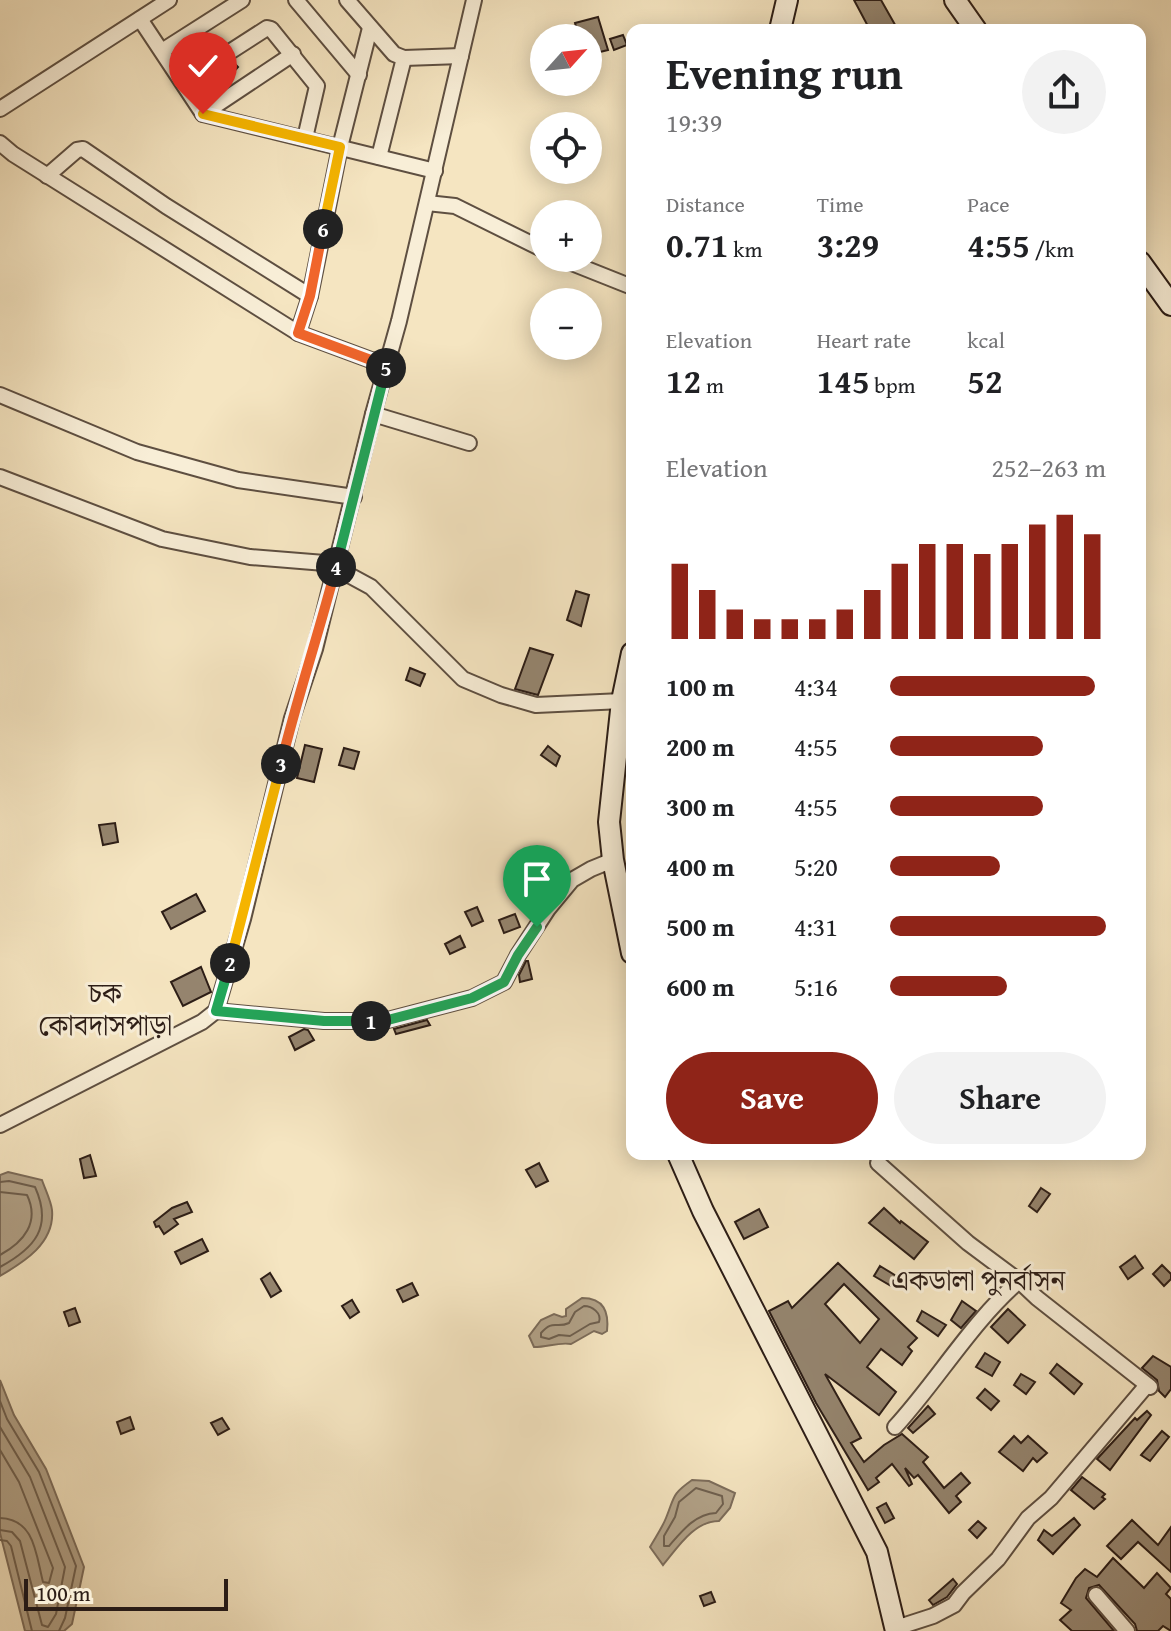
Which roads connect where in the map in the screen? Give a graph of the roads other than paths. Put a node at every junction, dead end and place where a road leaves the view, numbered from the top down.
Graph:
1 (169, 0) edge
2 (242, 0) edge
3 (296, 0) edge
4 (347, 0) edge
5 (474, 0) edge
6 (787, 0) edge
7 (955, 0) edge
8 (140, 19) junction
9 (781, 24) edge
10 (972, 24) edge
11 (370, 28) junction
12 (162, 51) junction
13 (293, 54) junction
14 (461, 56) junction
15 (404, 58) junction
16 (359, 75) junction
17 (183, 82) junction
18 (0, 109) edge
19 (203, 114) junction
20 (305, 138) junction
21 (0, 143) edge
22 (340, 147) junction
23 (379, 157) junction
24 (435, 171) junction
25 (47, 176) junction
26 (427, 203) junction
27 (530, 243) edge
28 (1146, 270) edge
29 (594, 272) edge
30 (626, 285) edge
31 (310, 296) junction
32 (1171, 305) edge
33 (298, 333) junction
34 (387, 366) junction
35 (0, 395) edge
36 (373, 414) junction
37 (469, 443) dead end
38 (0, 477) edge
39 (354, 497) junction
40 (336, 566) junction
41 (626, 682) edge
42 (622, 701) junction
43 (613, 860) junction
44 (626, 924) edge
45 (216, 1011) junction
46 (0, 1125) edge
47 (681, 1160) edge
48 (878, 1163) dead end
49 (1019, 1281) junction
50 (895, 1427) dead end
51 (1096, 1595) dead end
52 (896, 1630) edge
53 (1127, 1631) edge

1 - 8 street
2 - 12 street
3 - 16 street
4 - 11 street
5 - 14 street
6 - 9 street
7 - 10 street
8 - 12 street
8 - 18 street
11 - 15 street
11 - 16 street
12 - 17 street
13 - 17 street
13 - 19 street
13 - 20 street
14 - 15 street
14 - 24 street
15 - 23 street
16 - 22 street
17 - 19 street
19 - 20 street
20 - 22 street
21 - 25 street
22 - 23 street
22 - 31 street
23 - 24 street
24 - 26 street
25 - 31 street
25 - 33 street
26 - 27 street
26 - 34 street
28 - 32 street
29 - 30 street
31 - 33 street
33 - 34 street
34 - 36 street
35 - 39 street
36 - 37 street
36 - 39 street
38 - 40 street
39 - 40 street
40 - 42 street
40 - 45 street
41 - 42 street
42 - 43 street
43 - 44 street
43 - 45 street
45 - 46 street
47 - 52 street
48 - 49 street
49 - 50 street
49 - 52 street
51 - 53 street

